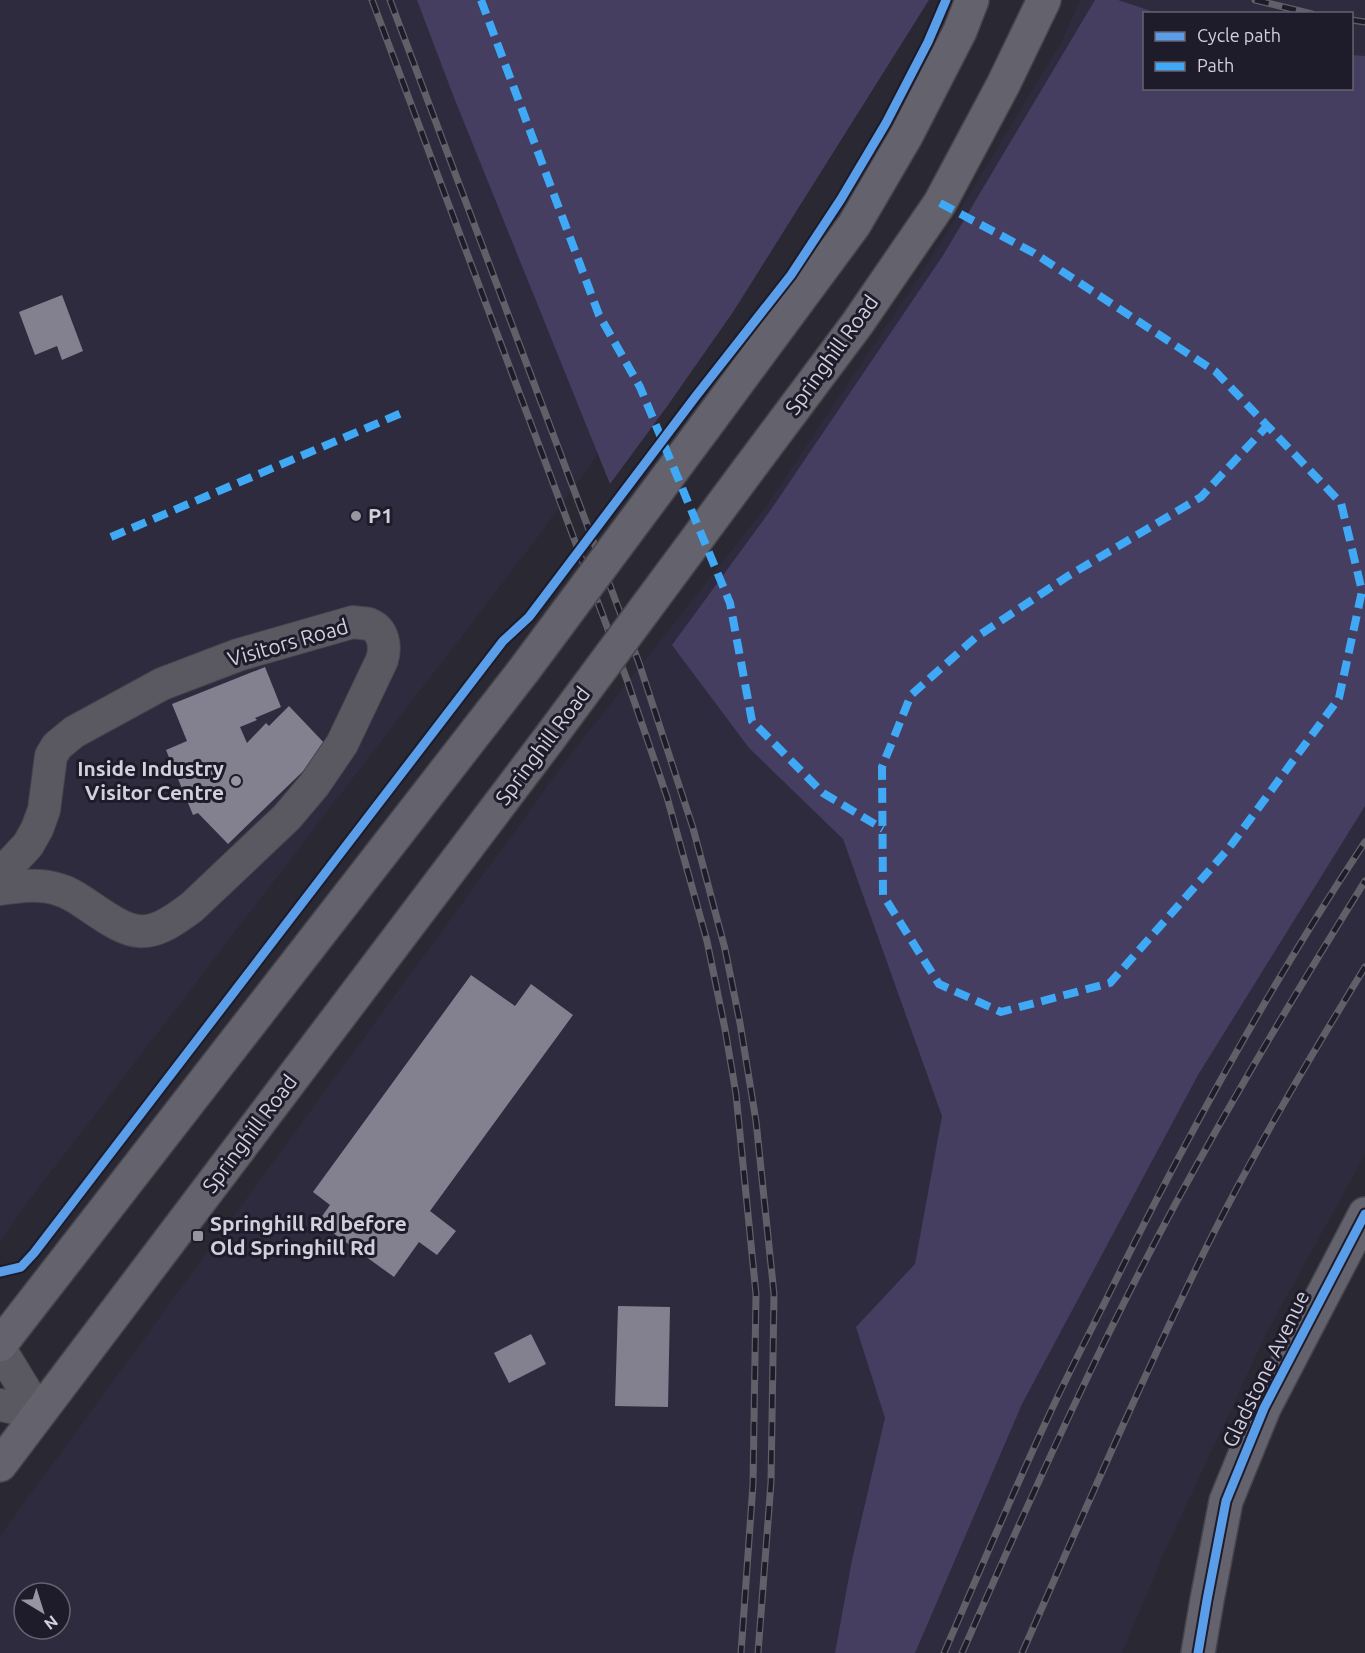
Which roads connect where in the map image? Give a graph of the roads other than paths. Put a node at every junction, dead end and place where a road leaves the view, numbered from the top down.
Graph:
1 (972, 0) edge
2 (1041, 6) edge
3 (0, 875) edge
4 (0, 889) edge
5 (1365, 1214) edge
6 (0, 1347) edge
7 (0, 1405) edge
8 (39, 1413) junction
9 (0, 1465) edge
10 (1198, 1653) edge

1 - 6 main road, bridge
2 - 8 main road, Springhill Road, bridge
3 - 4 street, Visitors Road
5 - 10 main road, Gladstone Avenue
6 - 8 street
7 - 8 street
8 - 9 main road, Springhill Road

